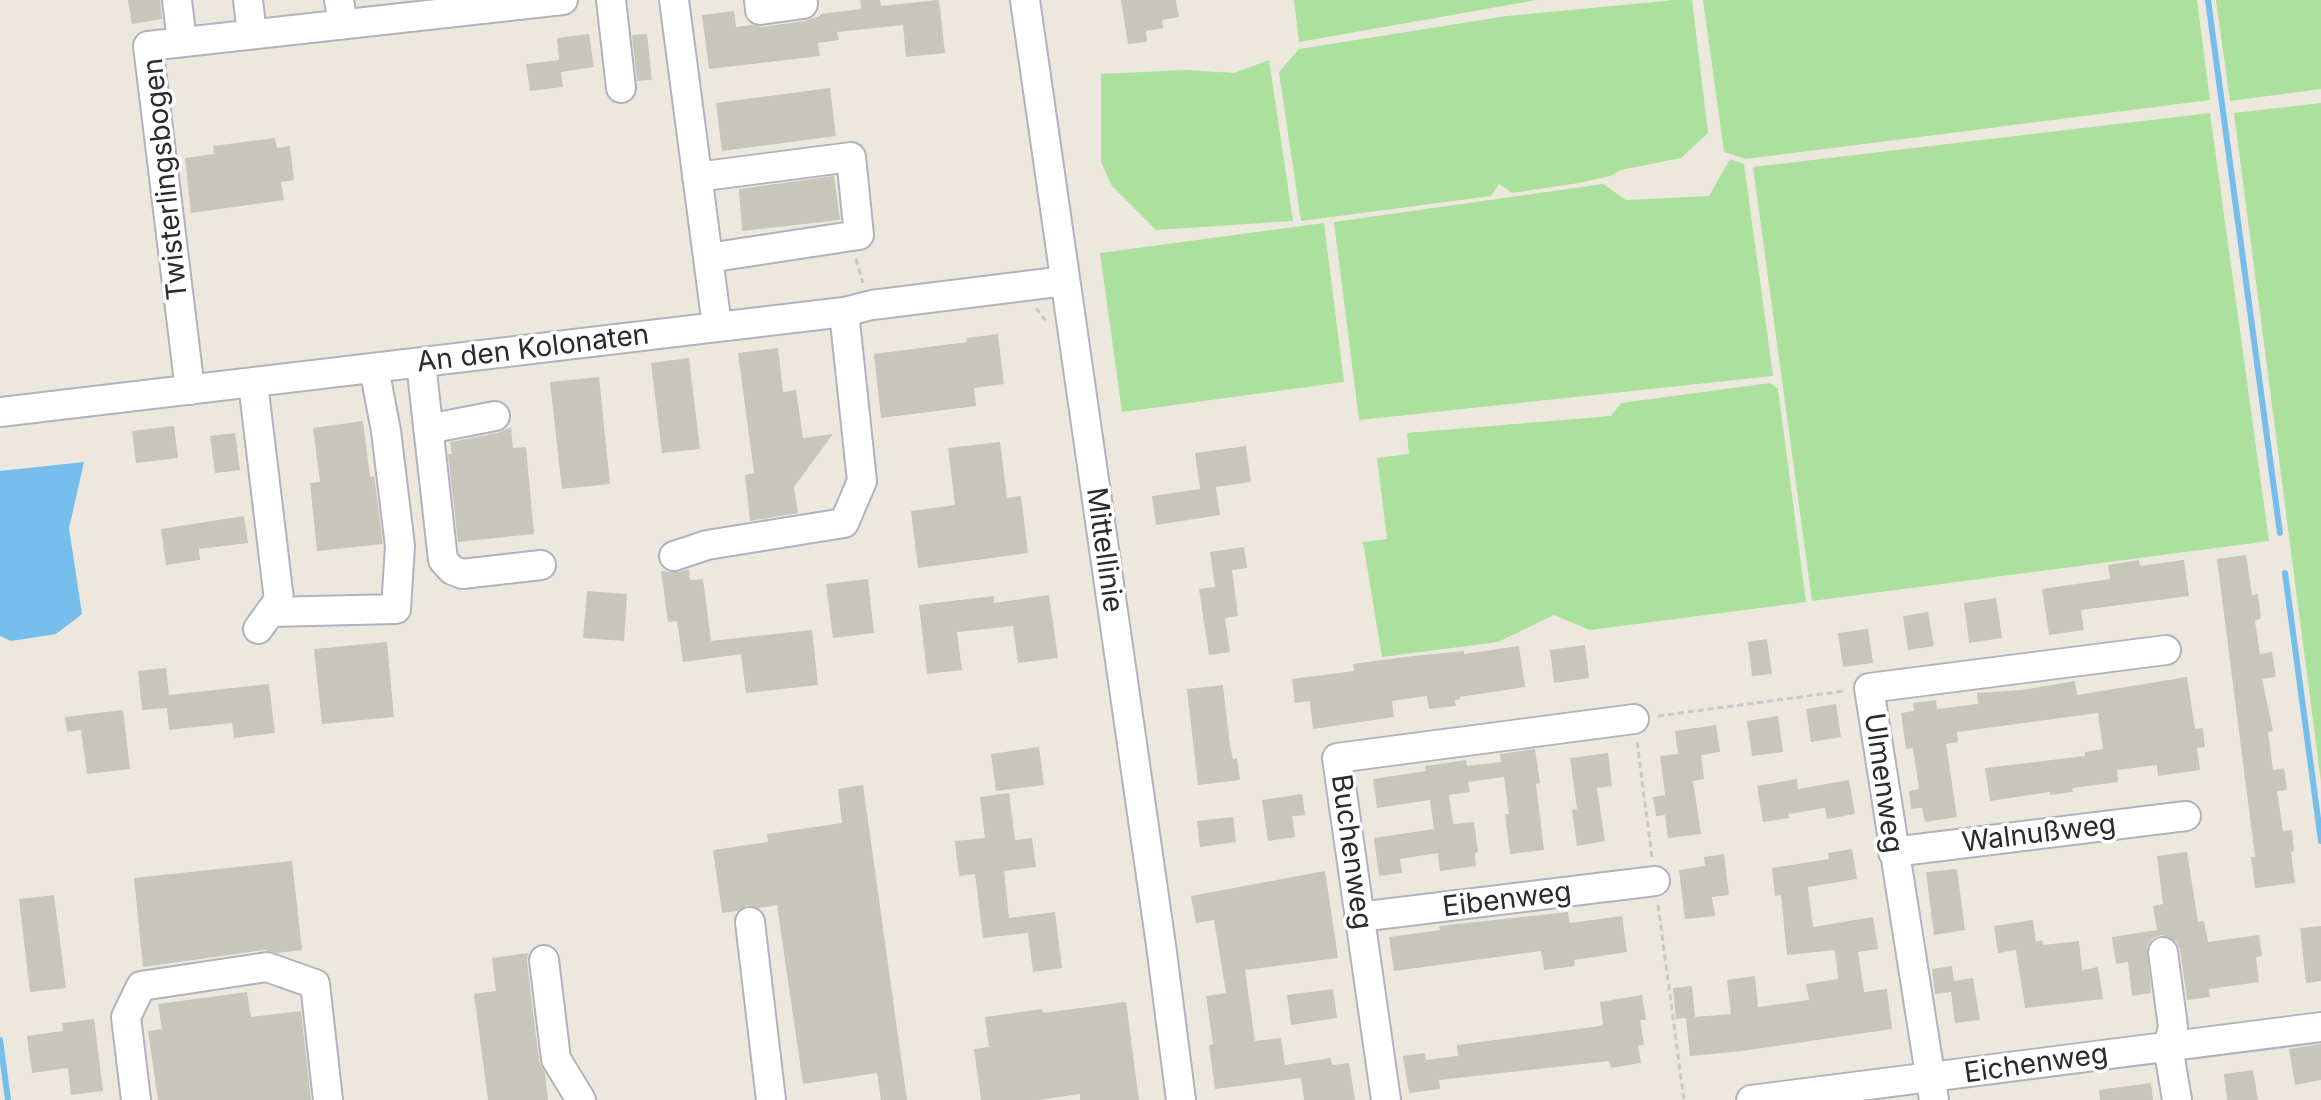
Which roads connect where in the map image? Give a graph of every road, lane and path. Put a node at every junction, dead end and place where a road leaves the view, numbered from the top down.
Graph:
1 (177, 0) edge
2 (248, 0) edge
3 (563, 0) edge
4 (611, 0) edge
5 (674, 0) edge
6 (759, 0) edge
7 (802, 0) edge
8 (1025, 0) edge
9 (341, 12) edge
10 (252, 34) junction
11 (182, 42) junction
12 (621, 88) dead end
13 (828, 146) dead end
14 (696, 172) junction
15 (849, 236) junction
16 (708, 258) junction
17 (1065, 281) junction
18 (865, 291) dead end
19 (844, 312) junction
20 (717, 326) junction
21 (421, 363) junction
22 (374, 368) junction
23 (253, 383) junction
24 (190, 390) junction
25 (0, 412) edge
26 (495, 416) dead end
27 (428, 429) junction
28 (674, 556) dead end
29 (541, 565) dead end
30 (2166, 650) dead end
31 (1869, 688) junction
32 (1634, 719) junction
33 (2186, 816) dead end
34 (1893, 852) junction
35 (1655, 881) junction
36 (1359, 917) junction
37 (750, 922) dead end
38 (2163, 952) dead end
39 (544, 960) dead end
40 (2321, 1027) edge
41 (2168, 1046) junction
42 (1933, 1089) edge
43 (136, 1100) edge
44 (328, 1100) edge
45 (581, 1100) edge
46 (771, 1100) edge
47 (1181, 1100) edge
48 (1386, 1100) edge
49 (1684, 1100) edge
50 (1751, 1100) edge
51 (2177, 1100) edge

1 - 11 street
2 - 10 street
3 - 9 street, Twisterlingsbogen
4 - 12 street
5 - 14 street
6 - 7 street
8 - 17 street, Mittellinie
9 - 10 street, Twisterlingsbogen
10 - 11 street, Twisterlingsbogen
11 - 24 street, Twisterlingsbogen
13 - 14 street
14 - 15 street
14 - 16 street
15 - 16 street
15 - 18 path
16 - 20 street
17 - 19 street, An den Kolonaten
17 - 47 street, Mittellinie
19 - 20 street, An den Kolonaten
19 - 28 street
20 - 21 street, An den Kolonaten
21 - 22 street, An den Kolonaten
21 - 27 street
22 - 23 street, An den Kolonaten
22 - 23 street
23 - 24 street, An den Kolonaten
24 - 25 street, An den Kolonaten
26 - 27 street
27 - 29 street
30 - 31 street, Ulmenweg
31 - 32 path
31 - 34 street, Ulmenweg
32 - 35 path
32 - 36 street, Buchenweg
33 - 34 street, Walnußweg
34 - 42 street, Ulmenweg
35 - 36 street, Eibenweg
35 - 49 path
36 - 48 street, Buchenweg
37 - 46 street
38 - 41 street
39 - 45 street
40 - 41 street, Eichenweg
41 - 42 street, Eichenweg
41 - 51 street
42 - 50 street, Eichenweg
43 - 44 street

